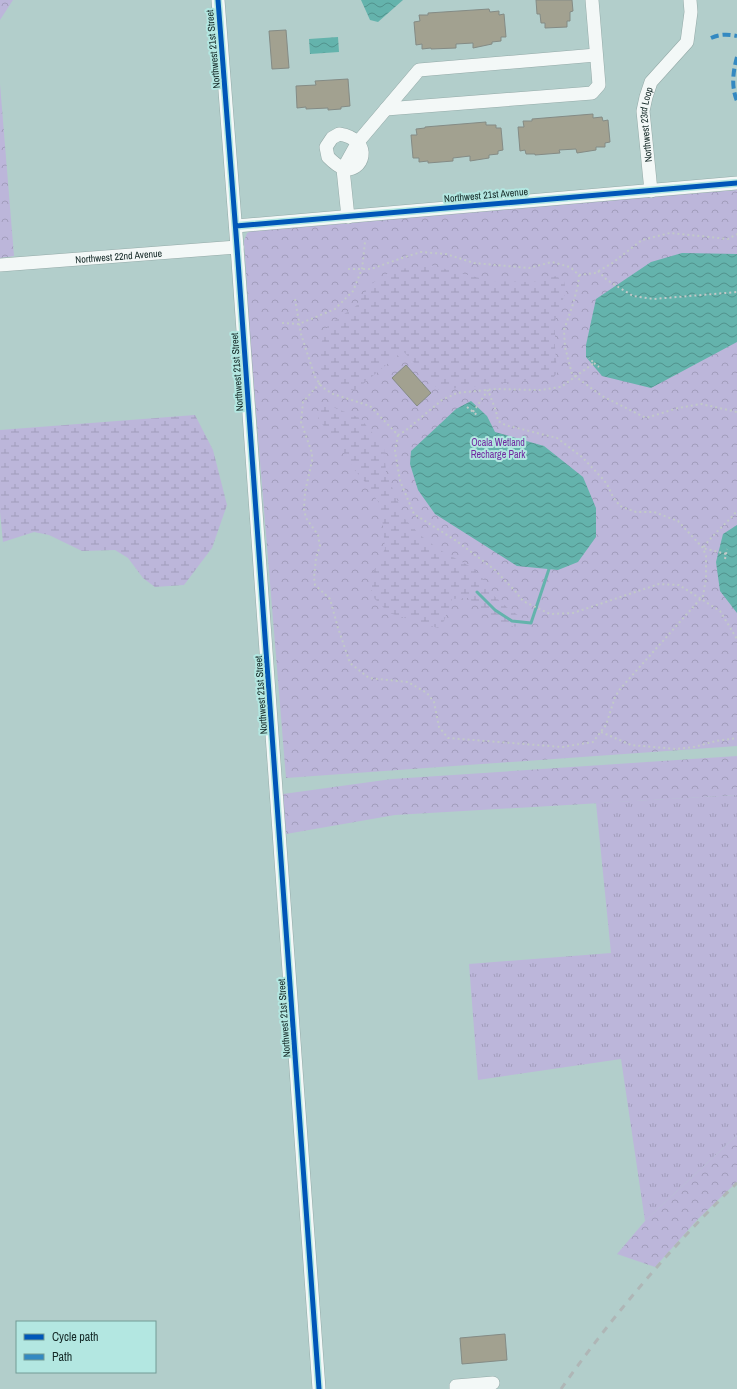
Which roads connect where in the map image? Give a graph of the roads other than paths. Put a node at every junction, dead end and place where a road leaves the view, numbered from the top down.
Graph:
1 (218, 0) edge
2 (592, 0) edge
3 (690, 0) edge
4 (596, 55) junction
5 (386, 109) junction
6 (358, 142) junction
7 (343, 169) junction
8 (737, 183) edge
9 (650, 191) junction
10 (348, 217) junction
11 (236, 226) junction
12 (237, 247) junction
13 (0, 265) edge
14 (493, 1383) dead end
15 (319, 1389) edge
16 (456, 1389) edge

1 - 11 street, Northwest 21st Street
2 - 4 street
3 - 9 street, Northwest 23rd Loop
4 - 5 street
4 - 5 street
5 - 6 street
6 - 7 street
6 - 7 street
7 - 10 street
8 - 9 street, Northwest 21st Avenue
9 - 10 street, Northwest 21st Avenue
10 - 11 street, Northwest 21st Avenue
11 - 12 street, Northwest 21st Street
12 - 13 street, Northwest 22nd Avenue
12 - 15 street, Northwest 21st Street
14 - 16 street

